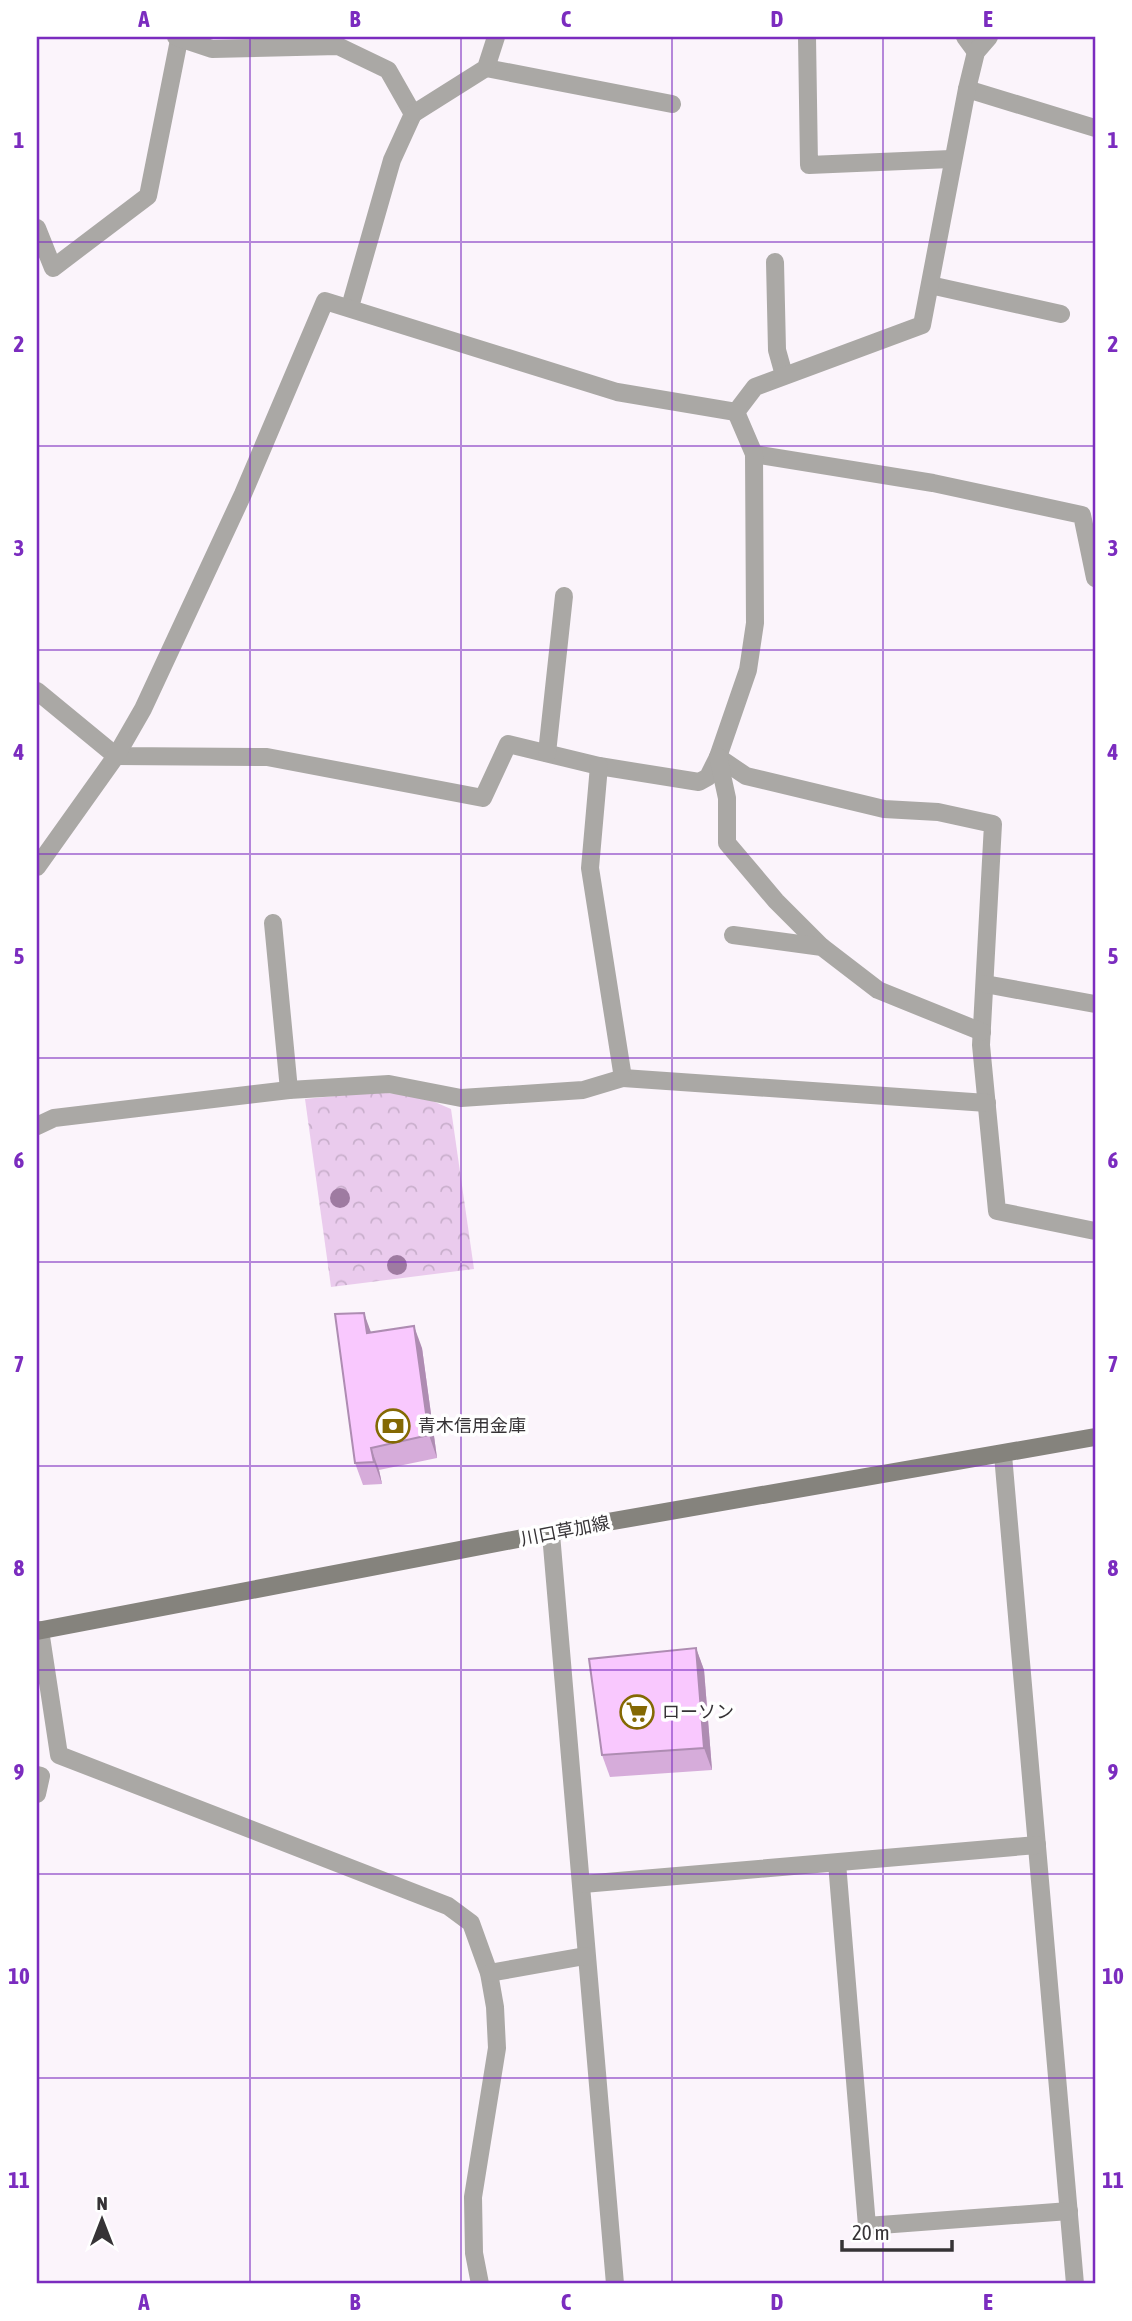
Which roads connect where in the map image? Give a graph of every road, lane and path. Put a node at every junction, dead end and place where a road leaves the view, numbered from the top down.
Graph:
1 (496, 37) edge
2 (807, 37) edge
3 (965, 37) edge
4 (989, 37) edge
5 (177, 38) edge
6 (258, 42) edge
7 (976, 52) junction
8 (486, 68) junction
9 (967, 89) junction
10 (671, 104) dead end
11 (413, 114) junction
12 (1095, 128) edge
13 (951, 159) junction
14 (37, 228) edge
15 (775, 262) dead end
16 (930, 285) junction
17 (350, 307) junction
18 (1061, 314) dead end
19 (784, 375) junction
20 (736, 412) junction
21 (754, 454) junction
22 (1095, 578) edge
23 (564, 596) dead end
24 (37, 691) edge
25 (547, 753) junction
26 (116, 757) junction
27 (718, 757) junction
28 (599, 766) junction
29 (37, 867) edge
30 (273, 923) dead end
31 (733, 935) dead end
32 (822, 947) junction
33 (985, 985) junction
34 (1095, 1004) edge
35 (982, 1032) junction
36 (622, 1077) junction
37 (289, 1090) junction
38 (986, 1103) junction
39 (37, 1126) edge
40 (1095, 1231) edge
41 (1095, 1437) edge
42 (1003, 1455) junction
43 (551, 1534) junction
44 (38, 1630) edge
45 (37, 1775) edge
46 (37, 1794) edge
47 (1037, 1845) junction
48 (837, 1863) junction
49 (583, 1884) junction
50 (585, 1956) junction
51 (489, 1973) junction
52 (1069, 2211) junction
53 (480, 2284) edge
54 (615, 2284) edge
55 (1075, 2284) edge

1 - 8 street
2 - 13 street
3 - 7 street
4 - 7 street
5 - 6 street
5 - 14 street
6 - 11 street
7 - 9 street
8 - 10 street
8 - 11 street
9 - 12 street
9 - 13 street
11 - 17 street
13 - 16 street
15 - 19 street
16 - 18 street
16 - 19 street
17 - 20 street
17 - 26 street
19 - 20 street
20 - 21 street
21 - 22 street
21 - 27 street
23 - 25 street
24 - 26 street
25 - 26 street
25 - 28 street
26 - 29 street
27 - 28 street
27 - 32 street
27 - 33 street
28 - 36 street
30 - 37 street
31 - 32 street
32 - 35 street
33 - 34 street
33 - 35 street
35 - 38 street
36 - 37 street
36 - 38 street
37 - 39 street
38 - 40 street
41 - 42 main road, 川口草加線
42 - 43 main road, 川口草加線
42 - 47 street
43 - 44 main road, 川口草加線
43 - 49 street
44 - 51 street
45 - 46 street
47 - 48 street
47 - 52 street
48 - 49 street
48 - 52 street
49 - 50 street
50 - 51 street
50 - 54 street
51 - 53 street
52 - 55 street

